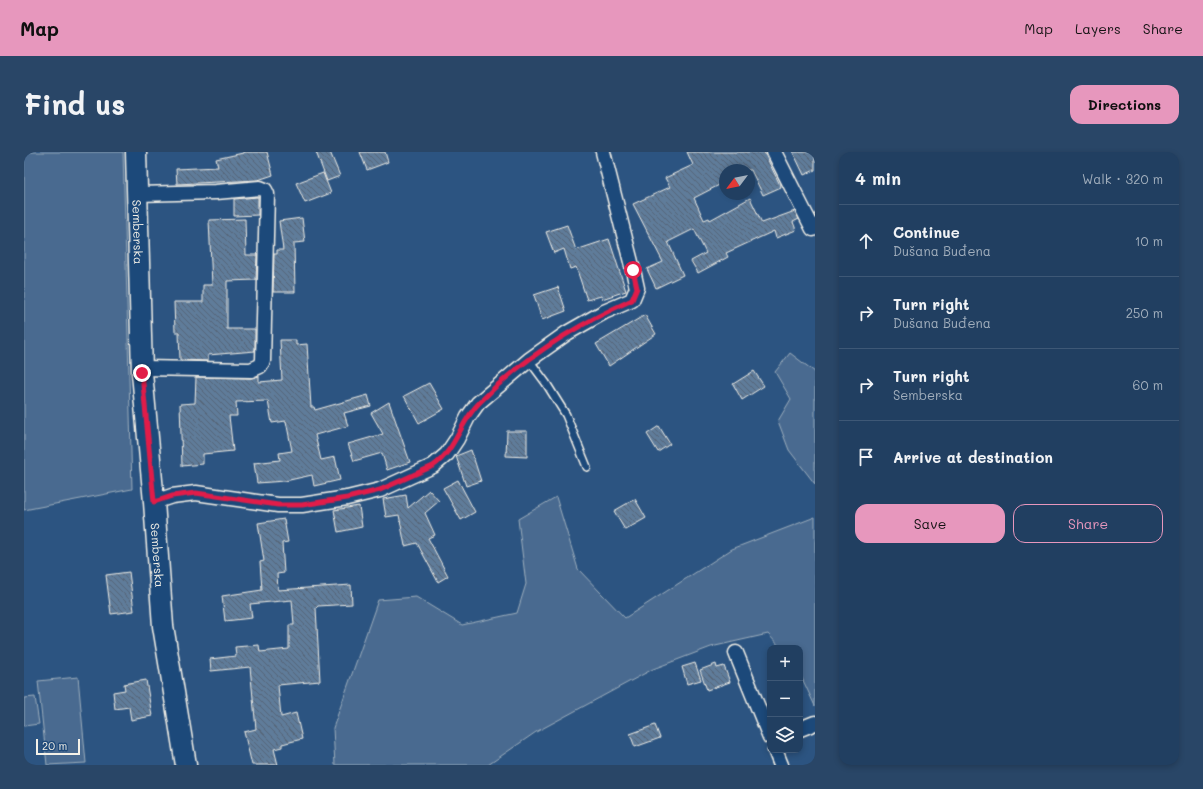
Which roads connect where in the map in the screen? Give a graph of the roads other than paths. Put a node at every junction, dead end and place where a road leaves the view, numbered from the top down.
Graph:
1 (136, 152) edge
2 (603, 152) edge
3 (774, 152) edge
4 (138, 194) junction
5 (813, 229) dead end
6 (529, 360) junction
7 (142, 368) junction
8 (587, 467) dead end
9 (154, 502) junction
10 (736, 653) dead end
11 (815, 723) edge
12 (803, 728) edge
13 (767, 730) edge
14 (776, 753) edge
15 (186, 765) edge
16 (781, 765) edge

1 - 4 main road, Semberska
2 - 6 street
3 - 5 street
4 - 7 main road, Semberska
4 - 7 street
6 - 8 lane
6 - 9 street
7 - 9 main road, Semberska
9 - 15 main road, Semberska
10 - 13 street
11 - 12 street
14 - 16 street

